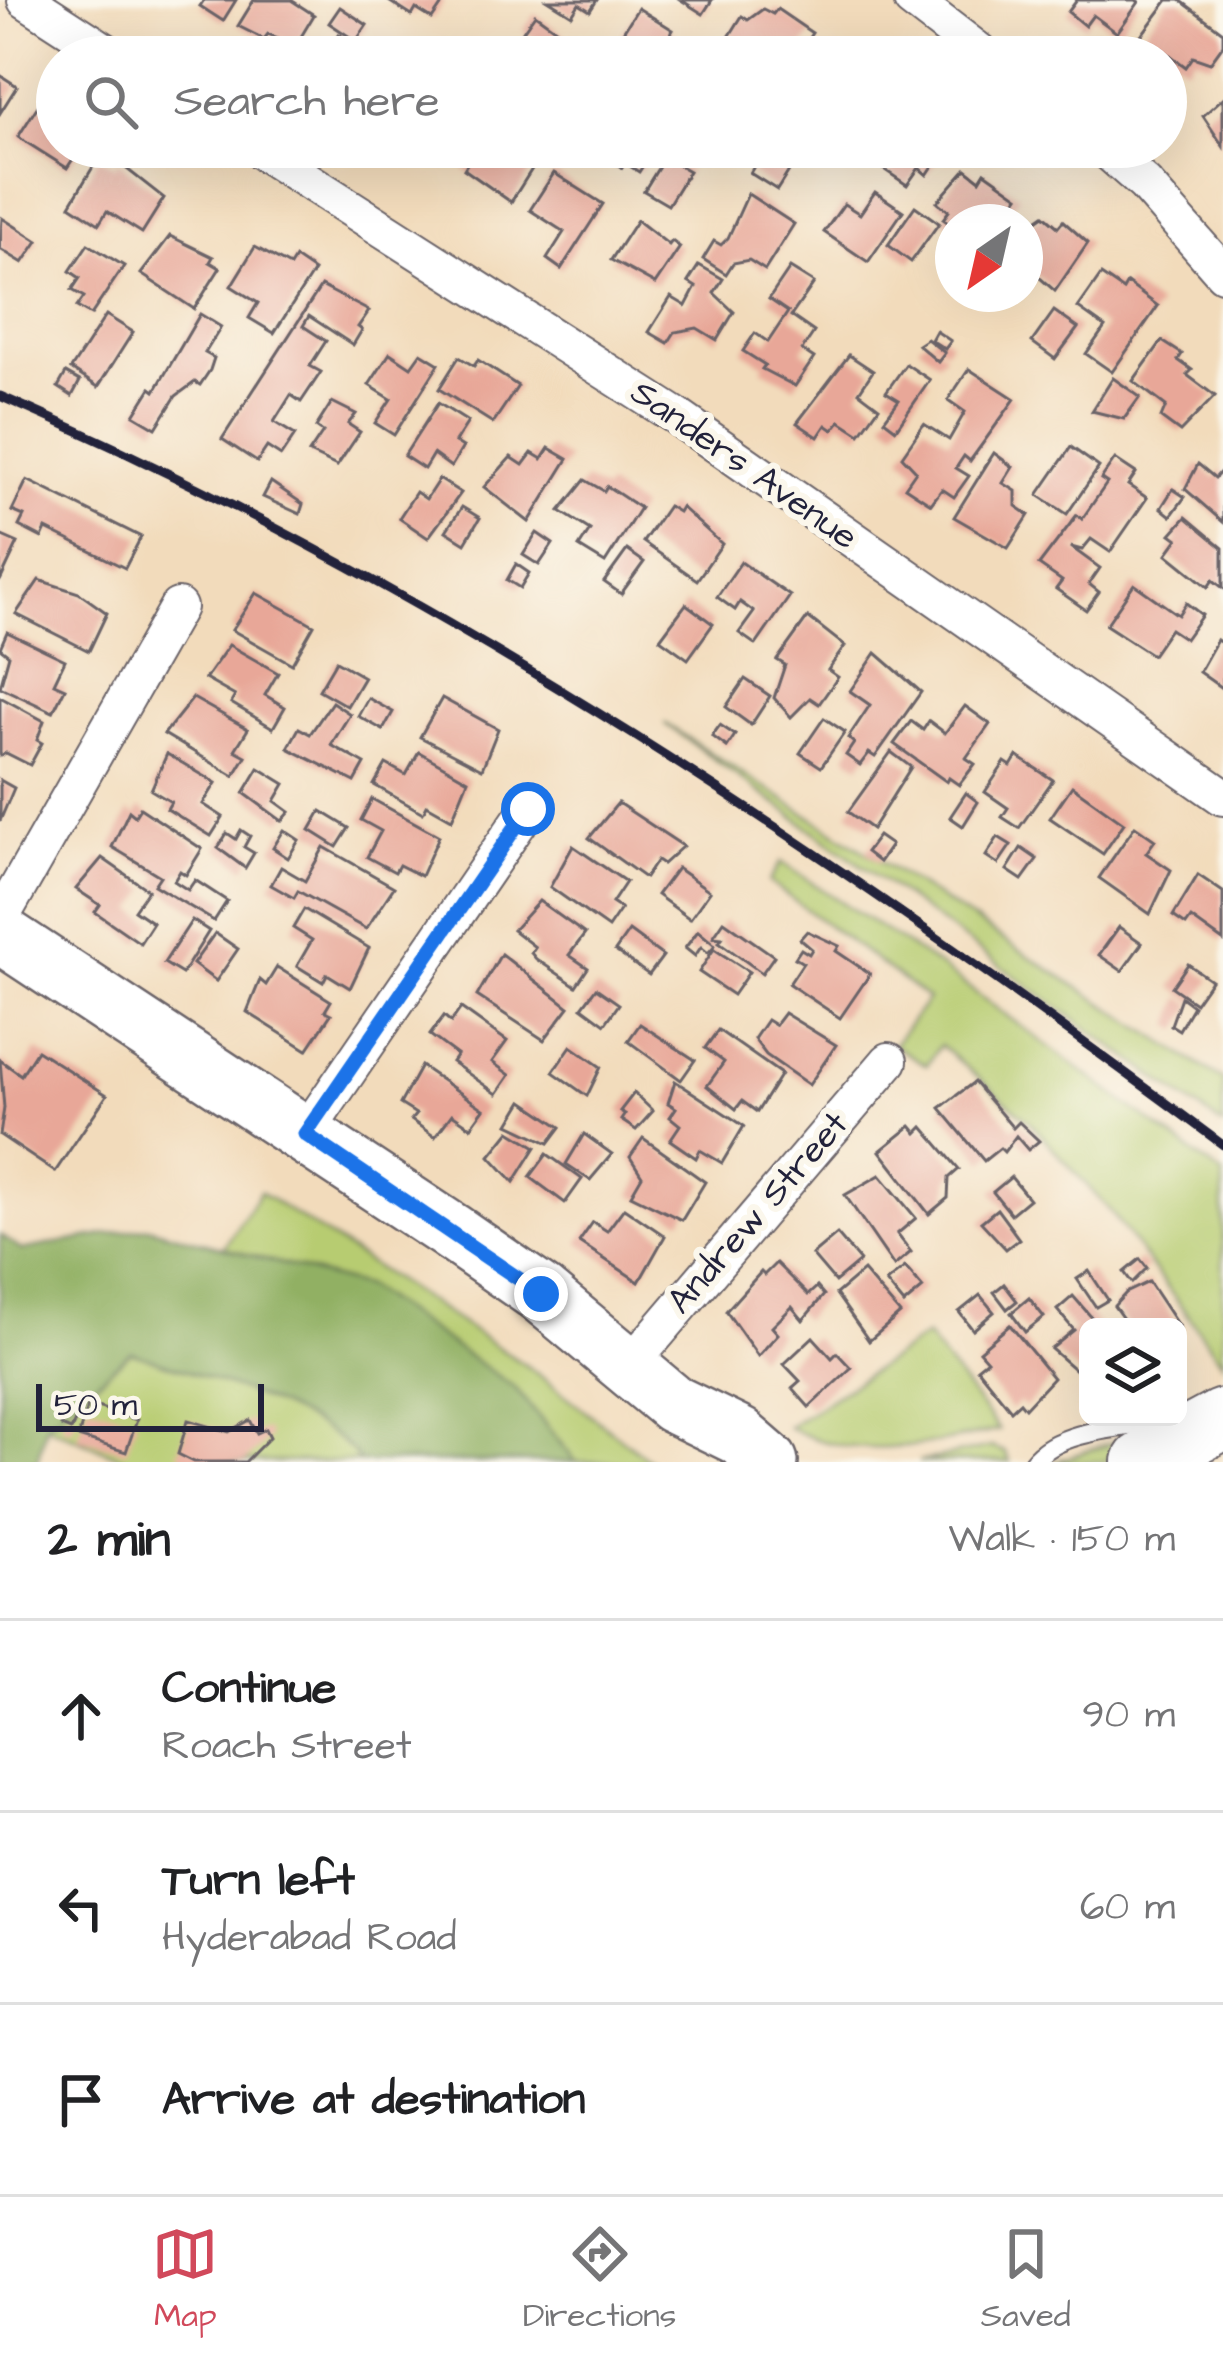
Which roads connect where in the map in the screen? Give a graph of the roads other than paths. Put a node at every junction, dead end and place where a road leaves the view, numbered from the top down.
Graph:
1 (26, 0) edge
2 (912, 0) edge
3 (82, 36) edge
4 (959, 36) edge
5 (288, 168) edge
6 (1127, 168) edge
7 (1223, 273) edge
8 (178, 607) dead end
9 (1223, 797) edge
10 (528, 809) dead end
11 (0, 919) edge
12 (0, 934) edge
13 (889, 1061) dead end
14 (305, 1134) junction
15 (629, 1366) junction
16 (673, 1404) junction
17 (1182, 1433) edge
18 (712, 1462) edge
19 (770, 1462) edge
20 (1033, 1462) edge

1 - 3 street
2 - 4 street
5 - 9 street, Sanders Avenue
6 - 7 street
8 - 11 street
10 - 14 street
12 - 14 main road
13 - 15 street, Andrew Street
14 - 15 main road
15 - 16 main road
16 - 18 main road
16 - 19 main road
17 - 20 lane

